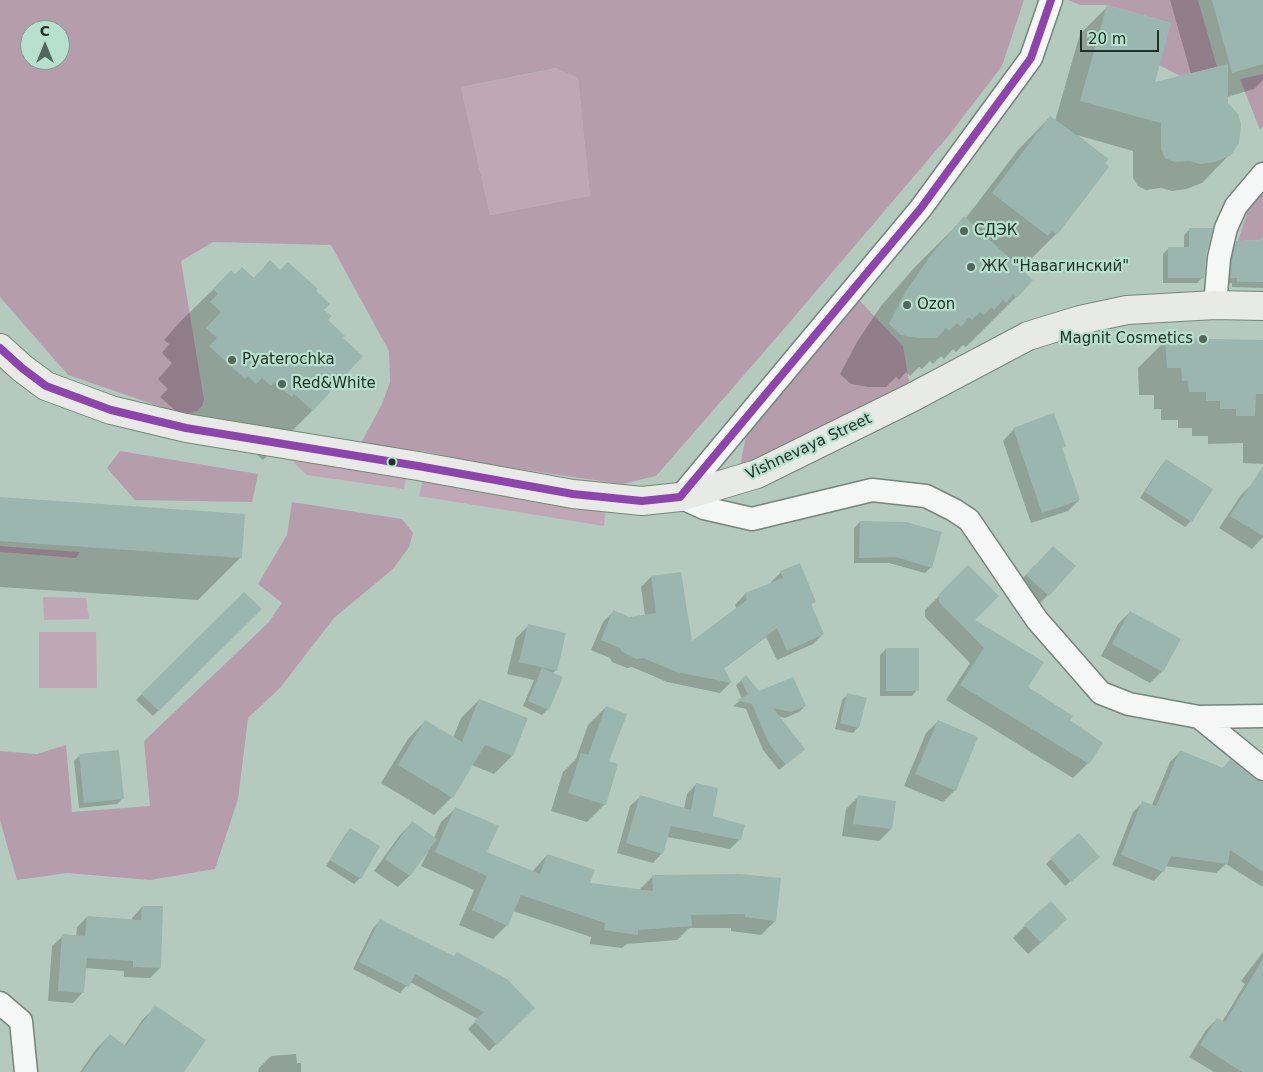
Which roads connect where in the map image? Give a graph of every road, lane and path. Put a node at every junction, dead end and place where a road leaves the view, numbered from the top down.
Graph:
1 (1051, 0) edge
2 (1263, 174) edge
3 (1215, 306) junction
4 (1263, 306) edge
5 (0, 348) edge
6 (680, 496) junction
7 (1263, 716) edge
8 (1199, 717) junction
9 (1263, 769) edge
10 (0, 1003) edge
11 (26, 1072) edge

1 - 6 street
2 - 3 street
3 - 4 street, Vishnevaya Street
3 - 6 street, Vishnevaya Street
5 - 6 street, Vishnevaya Street
6 - 8 street
7 - 8 street
8 - 9 street
10 - 11 street

